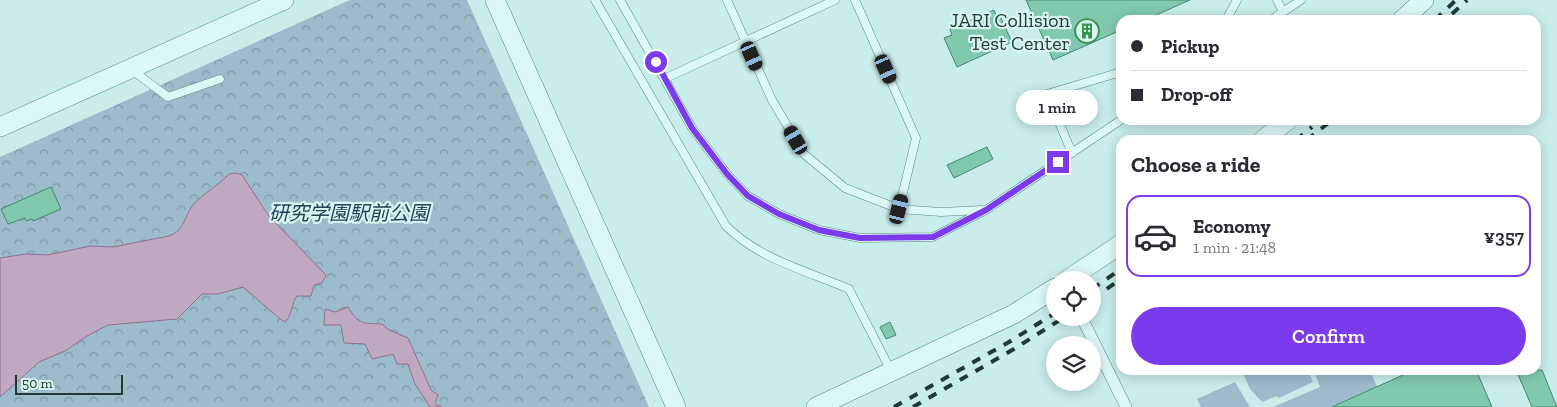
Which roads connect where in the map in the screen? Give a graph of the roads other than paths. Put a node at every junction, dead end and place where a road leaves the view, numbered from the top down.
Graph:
1 (284, 0) edge
2 (495, 0) edge
3 (595, 0) edge
4 (620, 0) edge
5 (727, 0) edge
6 (835, 0) edge
7 (855, 0) edge
8 (1237, 0) edge
9 (1277, 0) edge
10 (1295, 0) edge
11 (1301, 0) edge
12 (1424, 0) edge
13 (1283, 12) junction
14 (1229, 15) edge
15 (1278, 15) edge
16 (1408, 15) edge
17 (746, 41) junction
18 (130, 69) junction
19 (1116, 73) edge
20 (666, 78) junction
21 (220, 79) dead end
22 (1116, 123) edge
23 (1282, 125) edge
24 (0, 127) edge
25 (1269, 135) edge
26 (1072, 153) junction
27 (899, 209) junction
28 (986, 210) junction
29 (1116, 247) edge
30 (1080, 271) edge
31 (1046, 294) edge
32 (1087, 326) edge
33 (892, 372) junction
34 (676, 407) edge
35 (816, 407) edge
36 (1126, 407) edge

1 - 18 street
2 - 34 street
3 - 33 lane
4 - 20 lane
5 - 17 lane
6 - 17 lane
7 - 27 lane
8 - 14 lane
9 - 13 lane
10 - 13 lane
11 - 13 lane
12 - 16 street
13 - 15 lane
17 - 20 lane
17 - 27 lane
18 - 21 lane
18 - 24 street
19 - 26 lane
20 - 28 lane
22 - 26 lane
23 - 25 street
26 - 28 lane
27 - 28 lane
29 - 30 street
31 - 33 street
32 - 36 street
33 - 35 street

